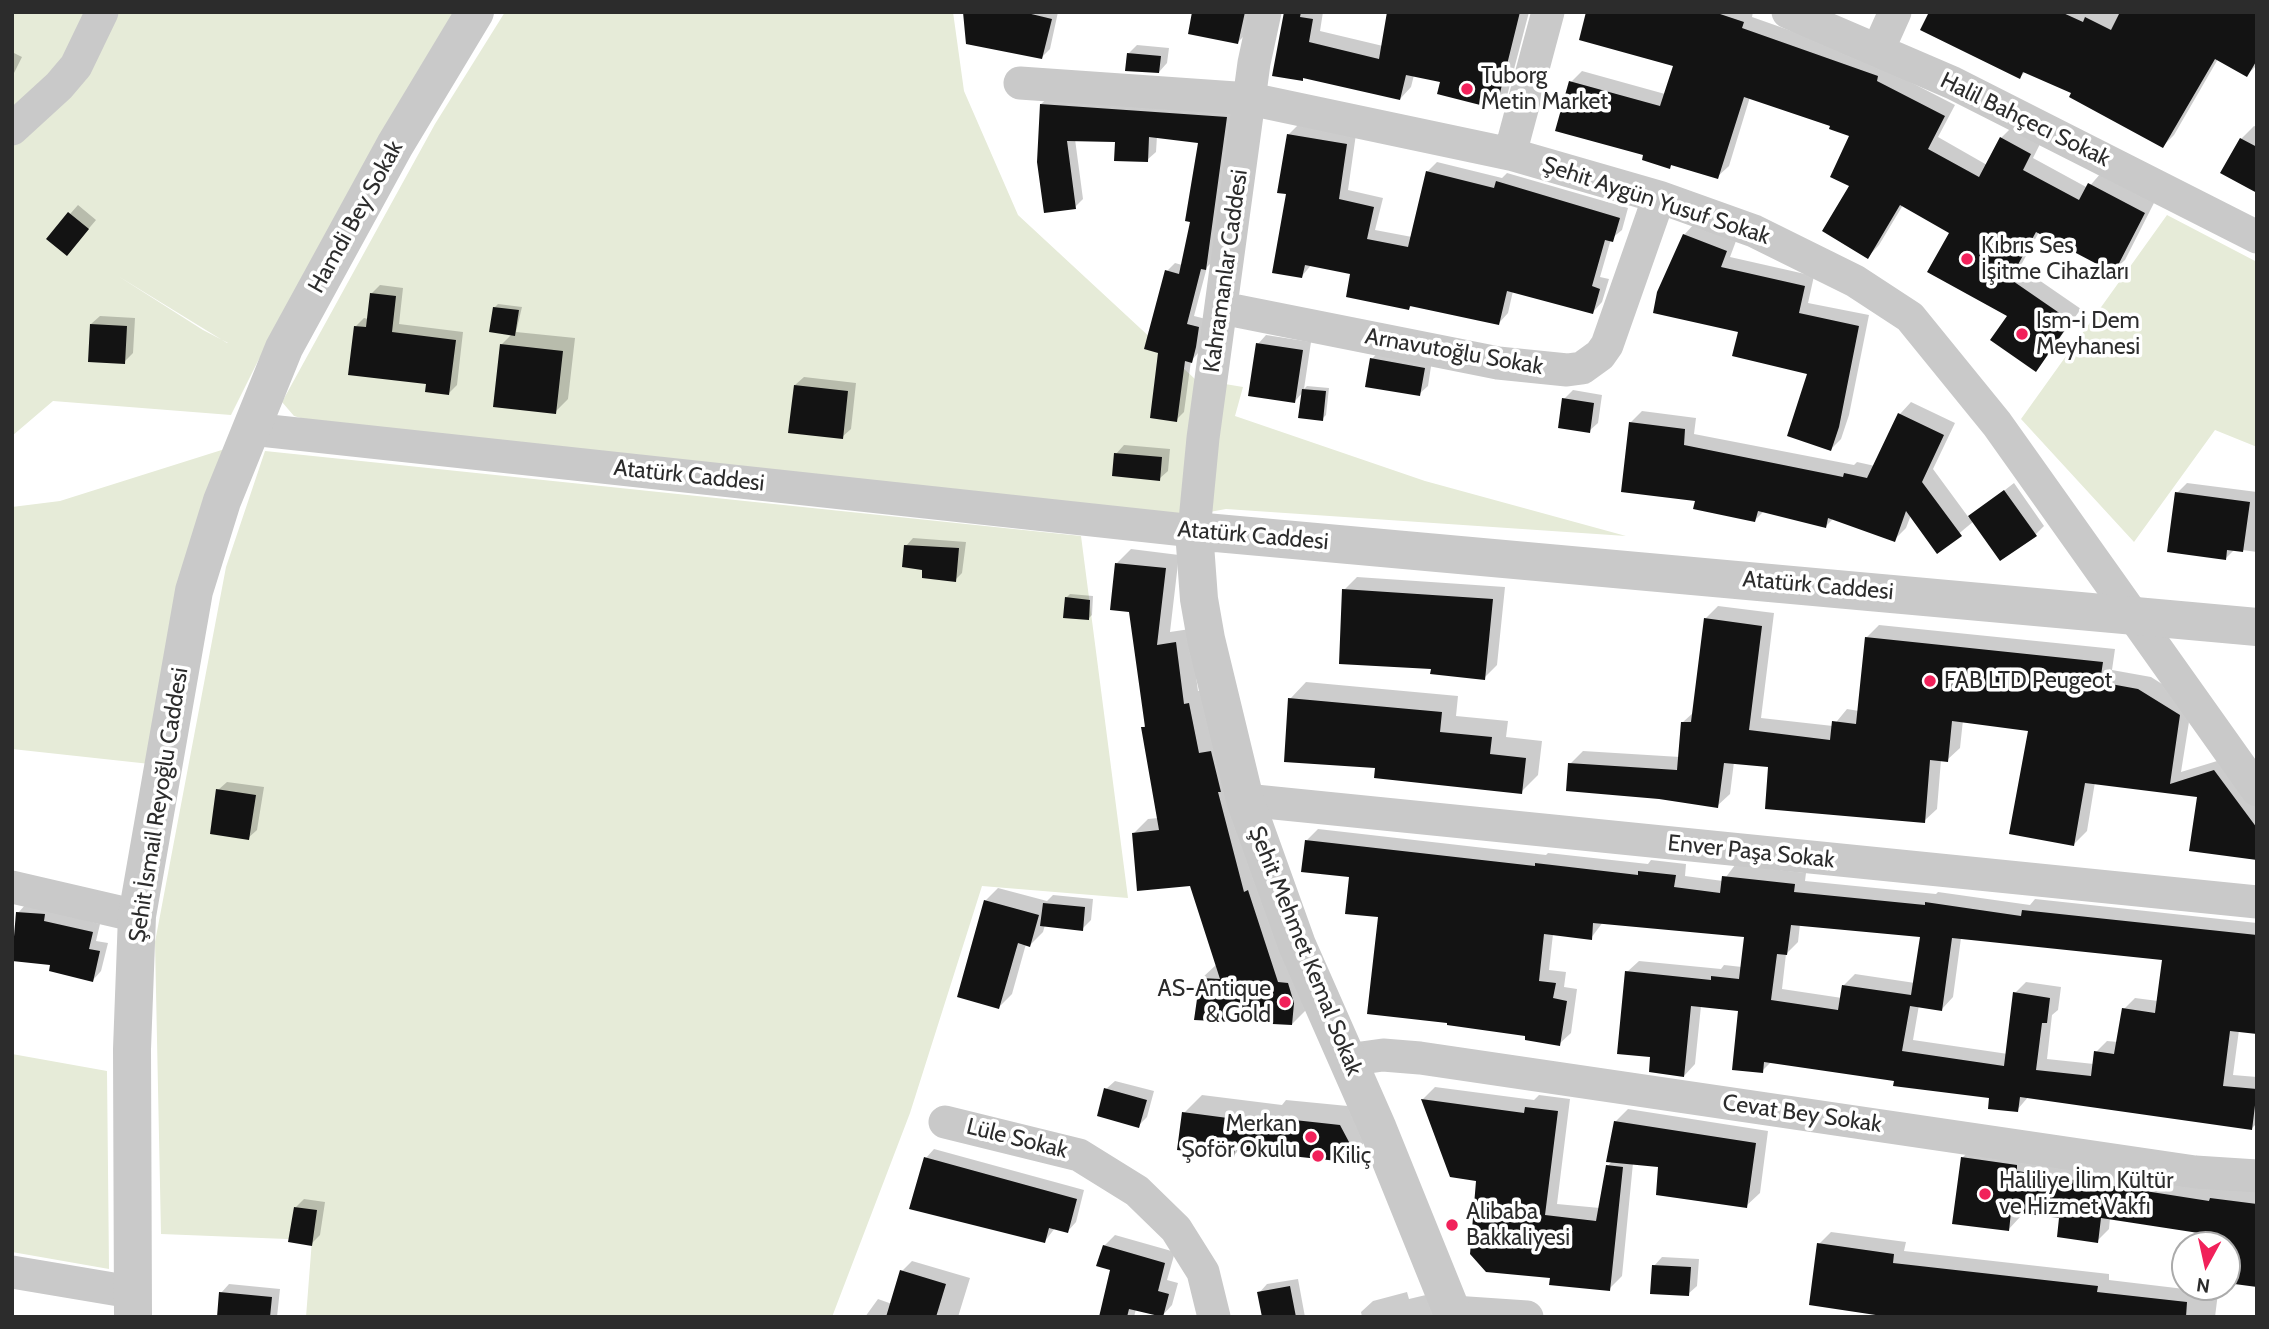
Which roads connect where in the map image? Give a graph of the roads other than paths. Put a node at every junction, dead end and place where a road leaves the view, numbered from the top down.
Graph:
1 (102, 12) edge
2 (475, 12) edge
3 (1265, 12) edge
4 (1548, 12) edge
5 (1788, 12) edge
6 (1895, 12) edge
7 (1878, 50) junction
8 (1020, 83) dead end
9 (1250, 99) junction
10 (12, 129) edge
11 (1510, 154) junction
12 (1659, 197) junction
13 (2257, 237) edge
14 (1222, 308) junction
15 (251, 429) junction
16 (1194, 531) junction
17 (2129, 614) junction
18 (2257, 627) edge
19 (2257, 790) edge
20 (1245, 800) junction
21 (12, 887) edge
22 (2257, 902) edge
23 (137, 916) junction
24 (1347, 1059) junction
25 (945, 1122) dead end
26 (2257, 1176) edge
27 (12, 1272) edge
28 (132, 1305) edge
29 (1454, 1314) edge
30 (1214, 1317) edge
31 (1527, 1317) edge

1 - 10 street
2 - 15 street, Hamdi Bey Sokak
3 - 9 street, Kahramanlar Caddesi
4 - 11 street
5 - 7 street, Halil Bahçecı Sokak
6 - 7 street
7 - 13 street, Halil Bahçecı Sokak
8 - 9 street, Şehit Aygün Yusuf Sokak
9 - 11 street, Şehit Aygün Yusuf Sokak
9 - 14 street, Kahramanlar Caddesi
11 - 12 street, Şehit Aygün Yusuf Sokak
12 - 14 street, Arnavutoğlu Sokak
12 - 17 street, Şehit Aygün Yusuf Sokak
14 - 16 street, Kahramanlar Caddesi
15 - 16 street, Atatürk Caddesi
15 - 23 street, Şehit İsmail Reyoğlu Caddesi
16 - 17 street, Atatürk Caddesi
16 - 20 street, Şehit Mehmet Kemal Sokak
17 - 18 street, Atatürk Caddesi
17 - 19 street, Şehit Aygün Yusuf Sokak
20 - 22 street, Enver Paşa Sokak
20 - 24 street, Şehit Mehmet Kemal Sokak
21 - 23 street
23 - 28 street, Şehit İsmail Reyoğlu Caddesi
24 - 26 street, Cevat Bey Sokak
24 - 29 street, Şehit Mehmet Kemal Sokak
25 - 30 street, Lüle Sokak
27 - 28 street
29 - 31 street

